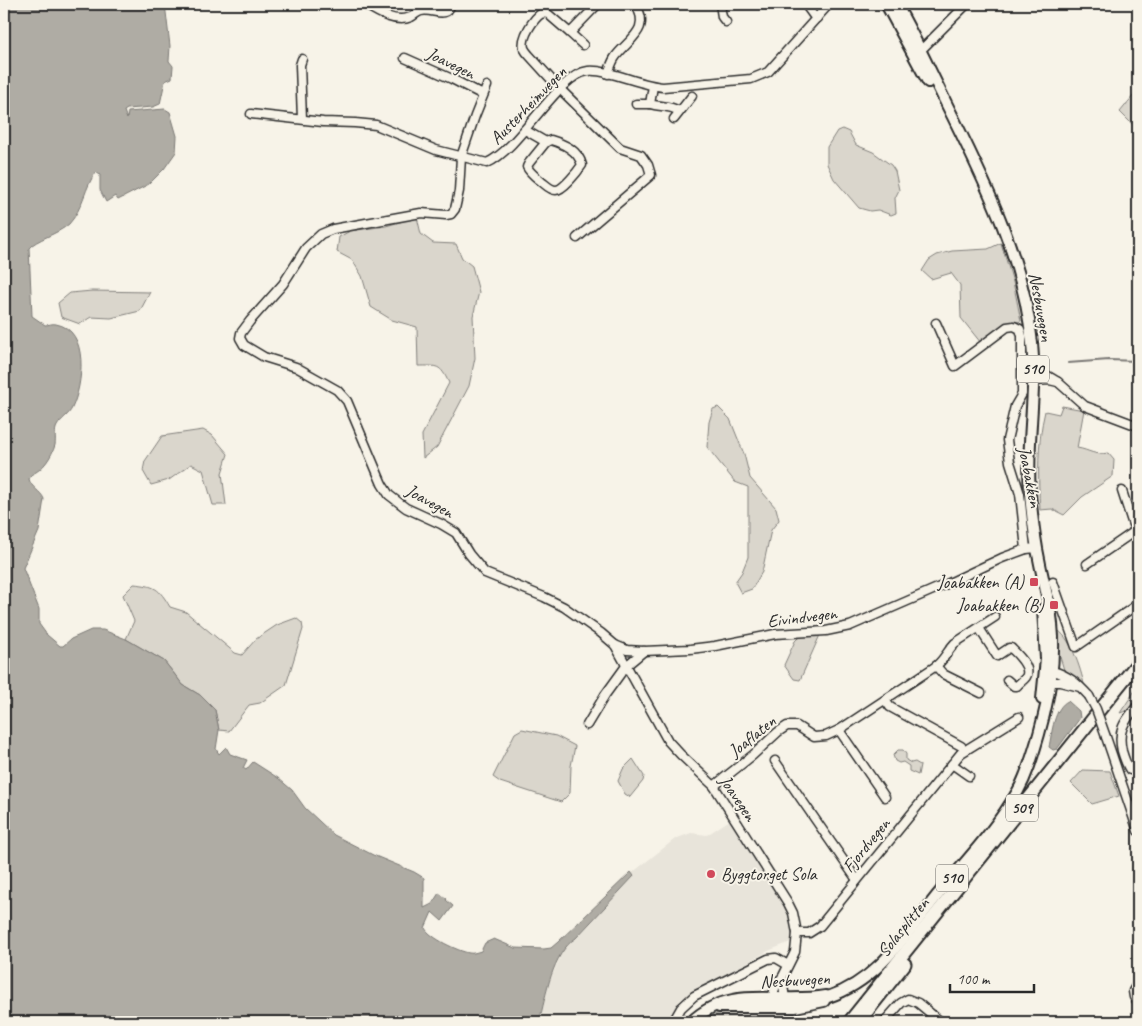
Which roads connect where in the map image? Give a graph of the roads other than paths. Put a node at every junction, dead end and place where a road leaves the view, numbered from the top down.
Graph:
1 (364, 4) edge
2 (452, 4) edge
3 (598, 4) edge
4 (635, 4) edge
5 (720, 4) edge
6 (805, 4) edge
7 (829, 4) edge
8 (886, 4) edge
9 (896, 4) edge
10 (967, 4) edge
11 (817, 18) junction
12 (726, 22) dead end
13 (570, 33) junction
14 (583, 45) dead end
15 (916, 48) junction
16 (406, 58) dead end
17 (302, 59) dead end
18 (608, 74) junction
19 (487, 86) dead end
20 (653, 86) junction
21 (560, 89) junction
22 (483, 95) junction
23 (692, 96) dead end
24 (636, 104) dead end
25 (650, 104) junction
26 (679, 111) junction
27 (252, 114) dead end
28 (674, 119) dead end
29 (302, 120) junction
30 (525, 130) junction
31 (546, 142) junction
32 (462, 157) junction
33 (577, 238) dead end
34 (936, 323) dead end
35 (1034, 377) junction
36 (1138, 426) edge
37 (1122, 490) dead end
38 (1136, 530) edge
39 (1037, 548) junction
40 (1026, 549) junction
41 (1087, 564) dead end
42 (1048, 583) junction
43 (1138, 604) edge
44 (995, 618) dead end
45 (979, 628) junction
46 (615, 646) junction
47 (644, 651) junction
48 (626, 666) junction
49 (936, 666) junction
50 (1137, 669) edge
51 (1050, 676) junction
52 (1007, 680) dead end
53 (980, 693) dead end
54 (885, 700) junction
55 (1138, 705) edge
56 (1019, 717) dead end
57 (587, 725) dead end
58 (839, 730) junction
59 (961, 746) dead end
60 (775, 760) dead end
61 (952, 764) junction
62 (1138, 770) edge
63 (969, 776) dead end
64 (714, 786) junction
65 (885, 797) dead end
66 (1138, 832) edge
67 (857, 880) junction
68 (797, 933) junction
69 (788, 965) junction
70 (782, 978) junction
71 (1138, 983) edge
72 (828, 997) junction
73 (879, 997) junction
74 (784, 999) junction
75 (867, 999) junction
76 (1138, 1002) edge
77 (775, 1003) junction
78 (673, 1022) edge
79 (691, 1022) edge
80 (844, 1022) edge
81 (848, 1022) edge
82 (859, 1022) edge
83 (865, 1022) edge
84 (884, 1022) edge
85 (941, 1022) edge

1 - 2 street
3 - 13 street
4 - 18 street
5 - 12 street
6 - 11 street
7 - 11 street, Austerheimvegen
8 - 15 main road, Nesbuvegen / 510
9 - 15 main road, Nesbuvegen / 510
10 - 15 street
11 - 20 street, Austerheimvegen
13 - 14 street
13 - 21 street
15 - 35 main road, Nesbuvegen / 510
16 - 22 street, Joavegen
17 - 29 street
18 - 20 street, Austerheimvegen
18 - 21 street, Austerheimvegen
19 - 22 street, Joavegen
20 - 25 street
21 - 30 street, Austerheimvegen
21 - 33 street
22 - 32 street, Joavegen
23 - 26 street
24 - 25 street
25 - 26 street
26 - 28 street
27 - 29 street, Austerheimvegen
29 - 32 street, Austerheimvegen
30 - 31 street
30 - 32 street, Austerheimvegen
31 - 31 street
32 - 46 street, Joavegen
34 - 40 street, Joabakken
35 - 36 street
35 - 39 main road, Nesbuvegen / 510
37 - 38 street
38 - 41 street
39 - 40 street, Eivindvegen
39 - 42 main road, Nesbuvegen / 510
40 - 47 street, Eivindvegen
42 - 43 street
42 - 51 main road, Nesbuvegen / 510
44 - 45 street, Joaflaten
45 - 49 street, Joaflaten
45 - 52 street
46 - 47 street, Eivindvegen
46 - 48 street, Joavegen
47 - 48 street
48 - 57 street
48 - 64 street, Joavegen
49 - 53 street
49 - 54 street, Joaflaten
50 - 73 highway, Solasplitten / 509
50 - 75 highway, Solasplitten / 509
51 - 66 street, bridge
51 - 72 main road, Nesbuvegen / 510
54 - 58 street, Joaflaten
54 - 59 street
55 - 62 street
56 - 61 street, Fjordvegen
58 - 64 street, Joaflaten
58 - 65 street
60 - 67 street
61 - 63 street
61 - 67 street, Fjordvegen
64 - 68 street, Joavegen
67 - 68 street, Fjordvegen
68 - 69 street, Joavegen
69 - 70 street, Joavegen
69 - 78 street
70 - 74 street
70 - 77 street, Joavegen
71 - 76 street
72 - 74 main road, Nesbuvegen / 510
72 - 77 main road, 510
73 - 82 highway, Solasplitten / 509
73 - 83 highway, 509
74 - 77 main road, Nesbuvegen / 510
75 - 80 highway, 509
75 - 81 highway, Solasplitten / 509
77 - 79 main road, 510
84 - 85 street

